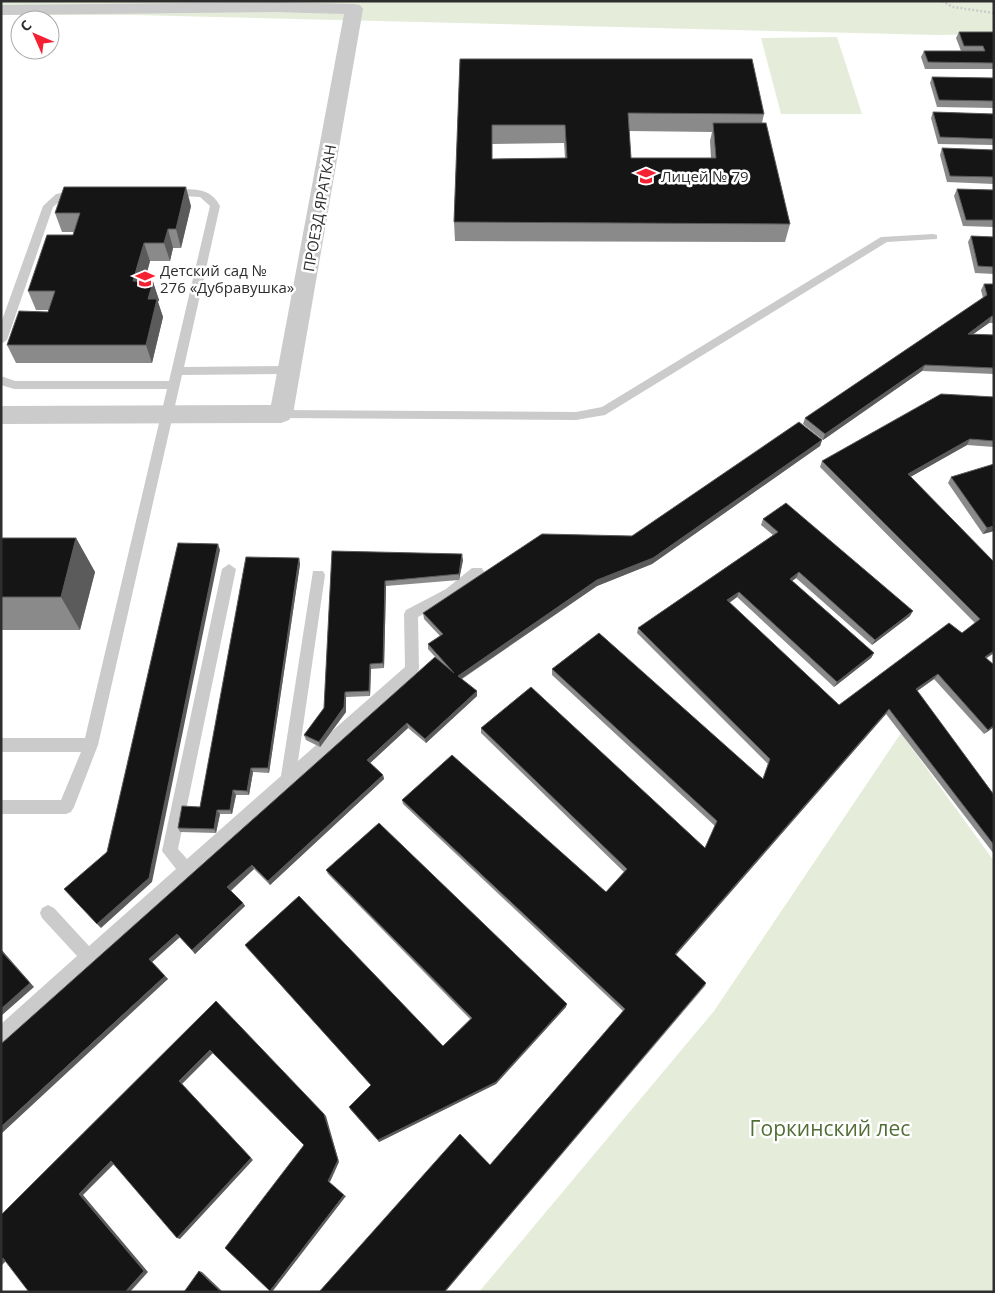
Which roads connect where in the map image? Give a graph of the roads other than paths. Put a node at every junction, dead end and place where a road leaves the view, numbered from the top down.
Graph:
1 (280, 4) edge
2 (1, 10) edge
3 (86, 193) edge
4 (162, 193) edge
5 (933, 237) dead end
6 (1, 340) edge
7 (290, 370) junction
8 (178, 371) junction
9 (1, 380) edge
10 (175, 385) junction
11 (282, 414) junction
12 (1, 415) edge
13 (167, 415) junction
14 (229, 569) dead end
15 (478, 572) dead end
16 (318, 575) dead end
17 (91, 744) junction
18 (1, 745) edge
19 (288, 779) junction
20 (1, 807) edge
21 (187, 870) junction
22 (48, 913) dead end
23 (89, 957) junction
24 (1, 1035) edge

1 - 2 street
1 - 7 street, ПРОЕЗД ЯРАТКАН
3 - 6 lane
4 - 8 lane
5 - 11 lane
7 - 8 lane
7 - 11 street, ПРОЕЗД ЯРАТКАН
8 - 10 lane
9 - 10 lane
10 - 13 lane
11 - 13 street
12 - 13 street
13 - 17 lane
14 - 21 lane
15 - 19 lane
16 - 19 lane
17 - 18 lane
17 - 20 lane
19 - 21 lane
21 - 23 lane
22 - 23 lane
23 - 24 lane

